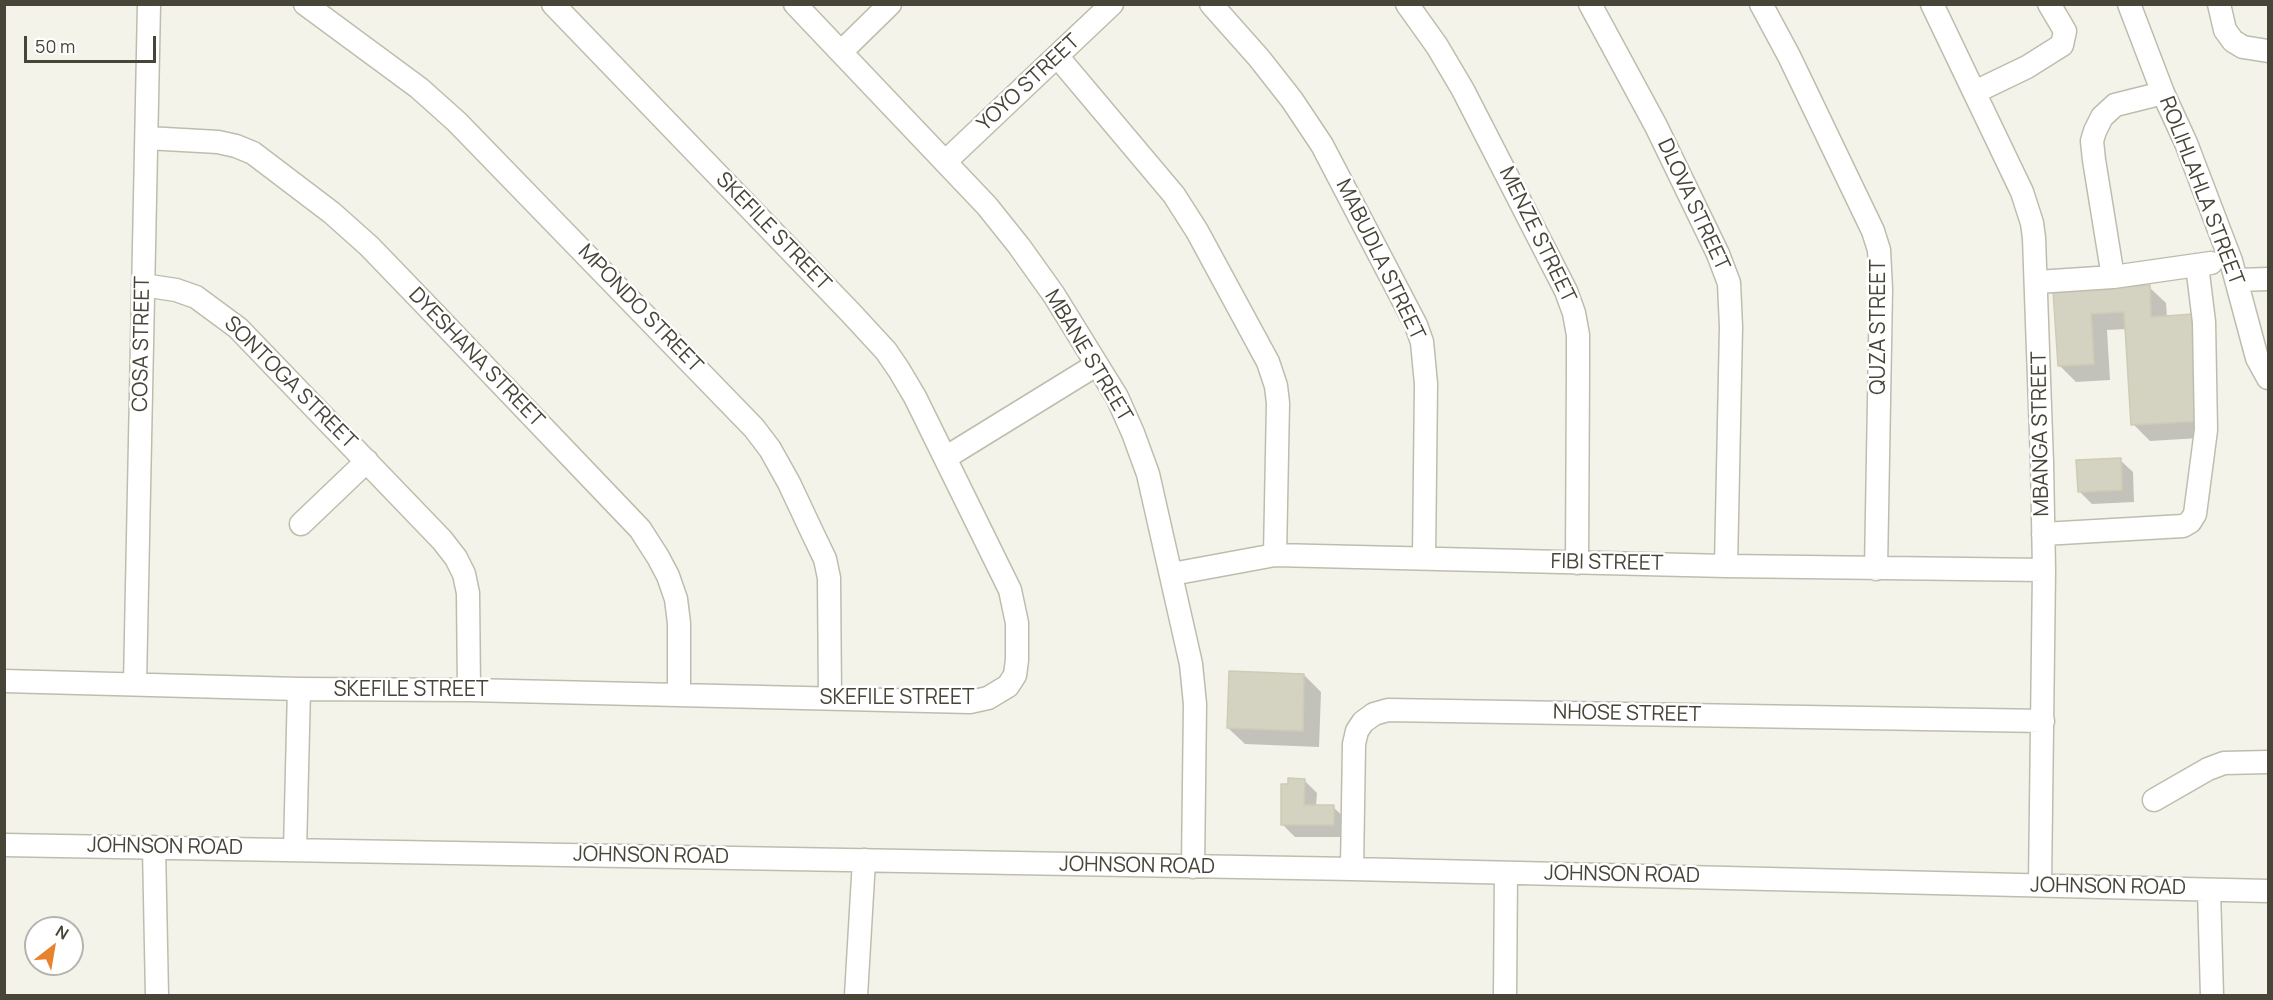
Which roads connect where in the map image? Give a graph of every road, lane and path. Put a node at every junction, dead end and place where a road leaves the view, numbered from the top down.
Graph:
1 (149, 4) edge
2 (305, 4) edge
3 (553, 4) edge
4 (795, 4) edge
5 (890, 4) edge
6 (1112, 4) edge
7 (1211, 4) edge
8 (1407, 4) edge
9 (1590, 4) edge
10 (1761, 4) edge
11 (1932, 4) edge
12 (2049, 4) edge
13 (2129, 4) edge
14 (2219, 4) edge
15 (2268, 51) edge
16 (841, 52) junction
17 (1058, 56) junction
18 (1975, 92) junction
19 (2163, 93) junction
20 (147, 138) junction
21 (945, 162) junction
22 (2197, 265) junction
23 (2235, 270) junction
24 (2113, 277) junction
25 (2268, 279) edge
26 (2037, 282) junction
27 (144, 285) junction
28 (1096, 365) junction
29 (2268, 378) edge
30 (945, 458) junction
31 (367, 461) junction
32 (301, 524) dead end
33 (2043, 534) junction
34 (1275, 555) junction
35 (1424, 557) junction
36 (1577, 562) junction
37 (1726, 566) junction
38 (1876, 569) junction
39 (2044, 570) junction
40 (1172, 574) junction
41 (4, 681) edge
42 (135, 684) junction
43 (299, 689) junction
44 (469, 690) junction
45 (679, 695) junction
46 (830, 698) junction
47 (2043, 721) junction
48 (2268, 762) edge
49 (2154, 800) dead end
50 (4, 845) edge
51 (154, 847) junction
52 (295, 850) junction
53 (864, 860) junction
54 (1193, 867) junction
55 (1352, 869) junction
56 (1506, 873) junction
57 (2040, 885) junction
58 (2209, 890) junction
59 (2268, 891) edge
60 (157, 996) edge
61 (856, 996) edge
62 (1505, 996) edge
63 (2212, 996) edge

1 - 20 street, COSA STREET
2 - 46 street, MPONDO STREET
3 - 30 street, SKEFILE STREET
4 - 16 street, MBANE STREET
5 - 16 street
6 - 17 street, YOYO STREET
7 - 35 street, MABUDLA STREET
8 - 36 street, MENZE STREET
9 - 37 street, DLOVA STREET
10 - 38 street, QUZA STREET
11 - 18 street, MBANGA STREET
12 - 18 street
13 - 19 street, ROLIHLAHLA STREET
14 - 15 street
16 - 21 street, MBANE STREET
17 - 21 street, YOYO STREET
17 - 34 street
18 - 26 street, MBANGA STREET
19 - 23 street, ROLIHLAHLA STREET
19 - 24 street
20 - 27 street, COSA STREET
20 - 45 street, DYESHANA STREET
21 - 28 street, MBANE STREET
22 - 23 street
22 - 24 street
22 - 33 street
23 - 25 street
23 - 29 street, ROLIHLAHLA STREET
24 - 26 street
26 - 33 street, MBANGA STREET
27 - 31 street, SONTOGA STREET
27 - 42 street, COSA STREET
28 - 30 street
28 - 40 street, MBANE STREET
30 - 46 street, SKEFILE STREET
31 - 32 street, SONTOGA STREET
31 - 44 street, SONTOGA STREET
33 - 39 street, MBANGA STREET
34 - 35 street, FIBI STREET
34 - 40 street, FIBI STREET
35 - 36 street, FIBI STREET
36 - 37 street, FIBI STREET
37 - 38 street, FIBI STREET
38 - 39 street, FIBI STREET
39 - 47 street, MBANGA STREET
40 - 54 street, MBANE STREET
41 - 42 street, SKEFILE STREET
42 - 43 street, SKEFILE STREET
43 - 44 street, SKEFILE STREET
43 - 52 street
44 - 45 street, SKEFILE STREET
45 - 46 street, SKEFILE STREET
47 - 55 street, NHOSE STREET
47 - 57 street, MBANGA STREET
48 - 49 street
50 - 51 street, JOHNSON ROAD
51 - 52 street, JOHNSON ROAD
51 - 60 street
52 - 53 street, JOHNSON ROAD
53 - 54 street, JOHNSON ROAD
53 - 61 street
54 - 55 street, JOHNSON ROAD
55 - 56 street, JOHNSON ROAD
56 - 57 street, JOHNSON ROAD
56 - 62 street
57 - 58 street, JOHNSON ROAD
58 - 59 street, JOHNSON ROAD
58 - 63 street

